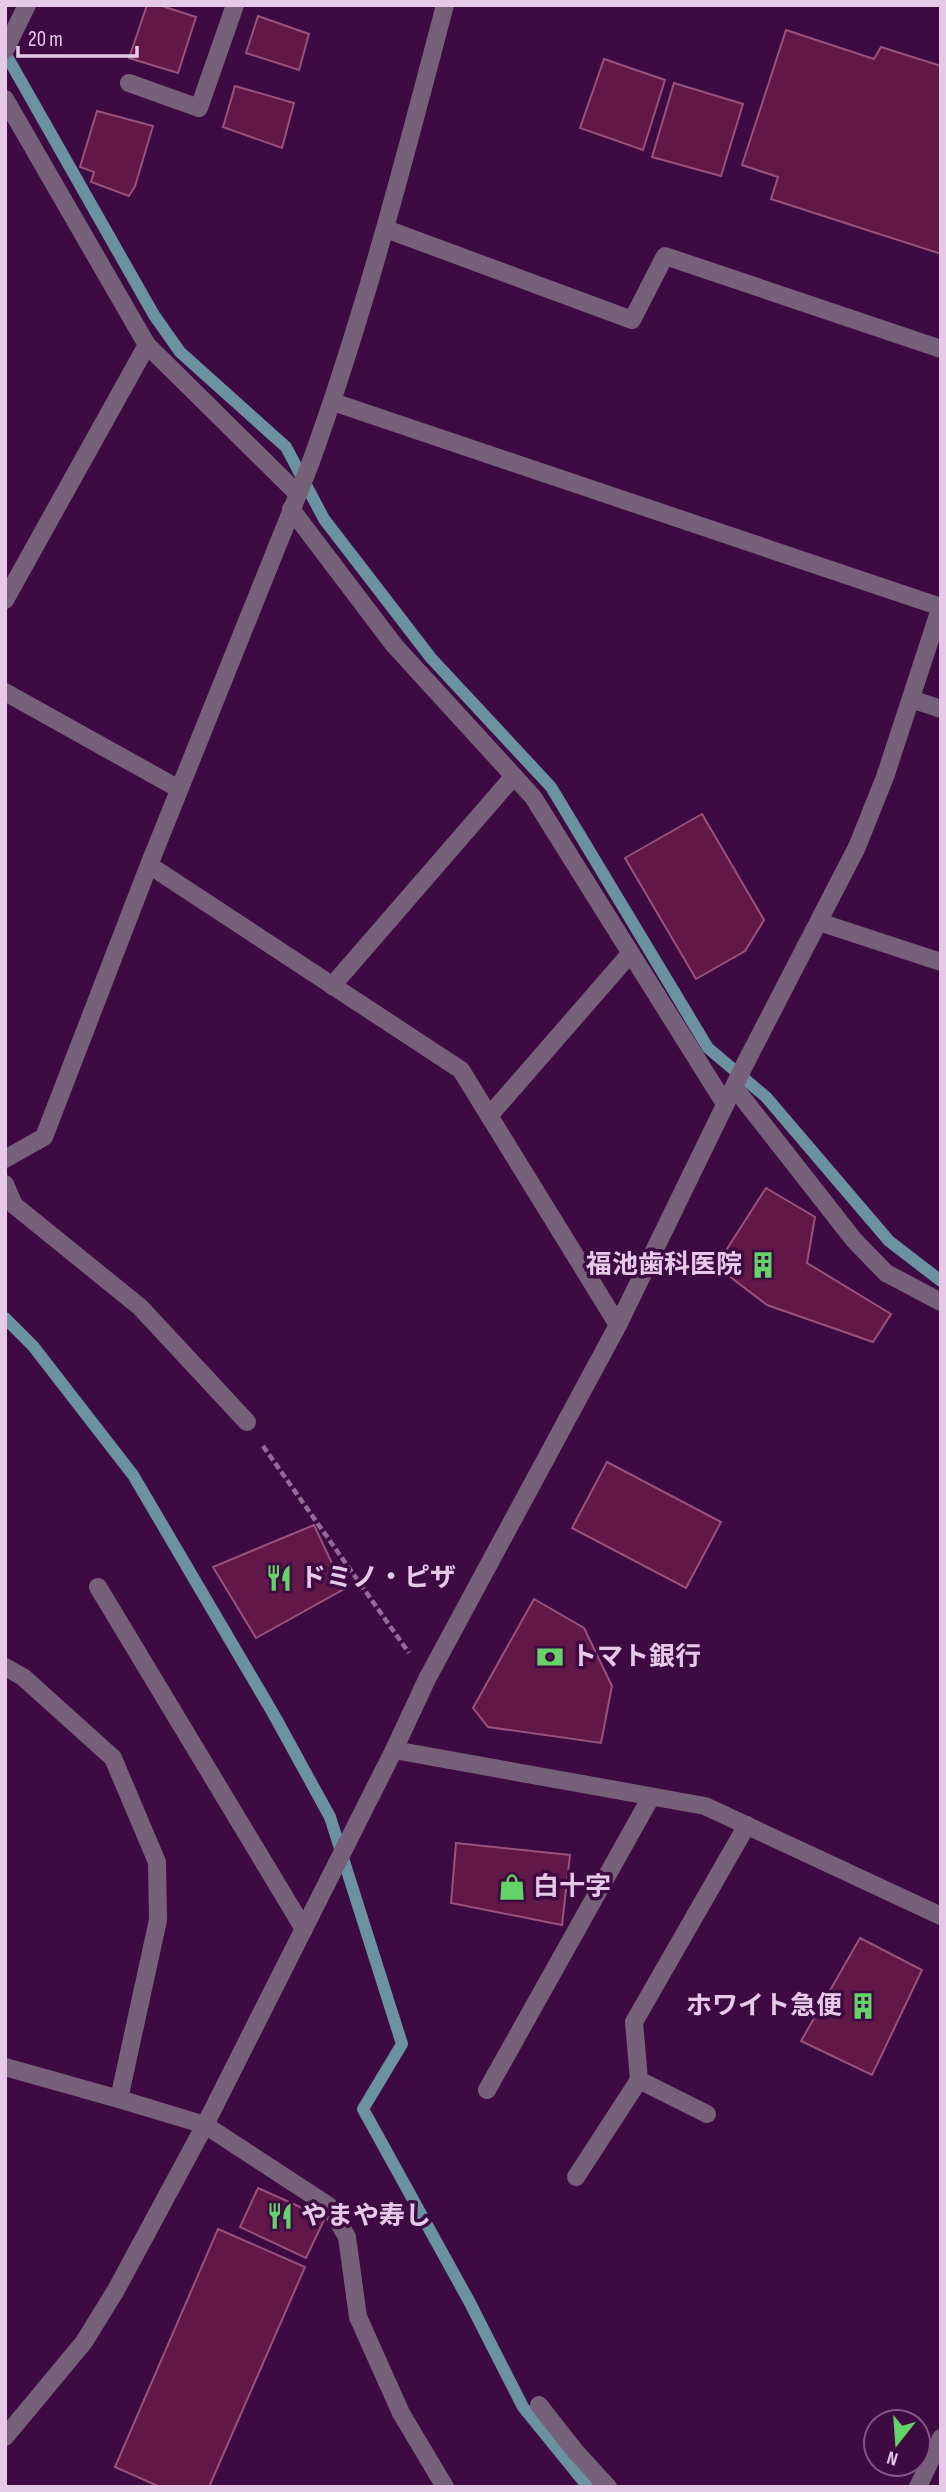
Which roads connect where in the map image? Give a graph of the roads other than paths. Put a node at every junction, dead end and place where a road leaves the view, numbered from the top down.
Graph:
1 (27, 5) edge
2 (234, 5) edge
3 (445, 5) edge
4 (6, 47) edge
5 (129, 83) dead end
6 (5, 99) edge
7 (386, 229) junction
8 (147, 345) junction
9 (941, 349) edge
10 (332, 402) junction
11 (296, 495) junction
12 (5, 600) edge
13 (941, 607) edge
14 (5, 692) edge
15 (911, 699) junction
16 (941, 709) edge
17 (514, 776) junction
18 (179, 789) junction
19 (149, 865) junction
20 (819, 922) junction
21 (631, 954) junction
22 (941, 962) edge
23 (332, 986) junction
24 (735, 1084) junction
25 (725, 1104) junction
26 (489, 1116) junction
27 (5, 1159) edge
28 (5, 1184) edge
29 (941, 1302) edge
30 (618, 1325) junction
31 (247, 1422) road end
32 (98, 1587) dead end
33 (5, 1667) edge
34 (394, 1750) junction
35 (651, 1797) junction
36 (747, 1825) junction
37 (941, 1916) edge
38 (304, 1929) junction
39 (5, 2067) edge
40 (639, 2080) junction
41 (486, 2090) dead end
42 (119, 2098) junction
43 (707, 2114) dead end
44 (205, 2125) junction
45 (576, 2177) dead end
46 (539, 2405) dead end
47 (5, 2437) edge
48 (941, 2438) edge
49 (445, 2487) edge
50 (608, 2487) edge
51 (918, 2487) edge

1 - 4 street
2 - 5 street
3 - 7 street
6 - 8 street
7 - 9 street
7 - 10 street
8 - 11 street
8 - 12 street
10 - 11 street
10 - 13 street
11 - 17 street
11 - 18 street
13 - 15 street
14 - 18 street
15 - 16 street
15 - 20 street
17 - 21 street
17 - 23 street
18 - 19 street
19 - 23 street
19 - 27 street
20 - 22 street
20 - 24 street
21 - 25 street
21 - 26 street
23 - 26 street
24 - 25 street
24 - 29 street
25 - 30 street
26 - 30 street
28 - 31 street
30 - 34 street
32 - 38 street
33 - 42 street
34 - 35 street
34 - 38 street
35 - 36 street
35 - 41 street
36 - 37 street
36 - 40 street
38 - 44 street
39 - 42 street
40 - 43 street
40 - 45 street
42 - 44 street
44 - 47 street
44 - 49 street
46 - 50 street
48 - 51 street

